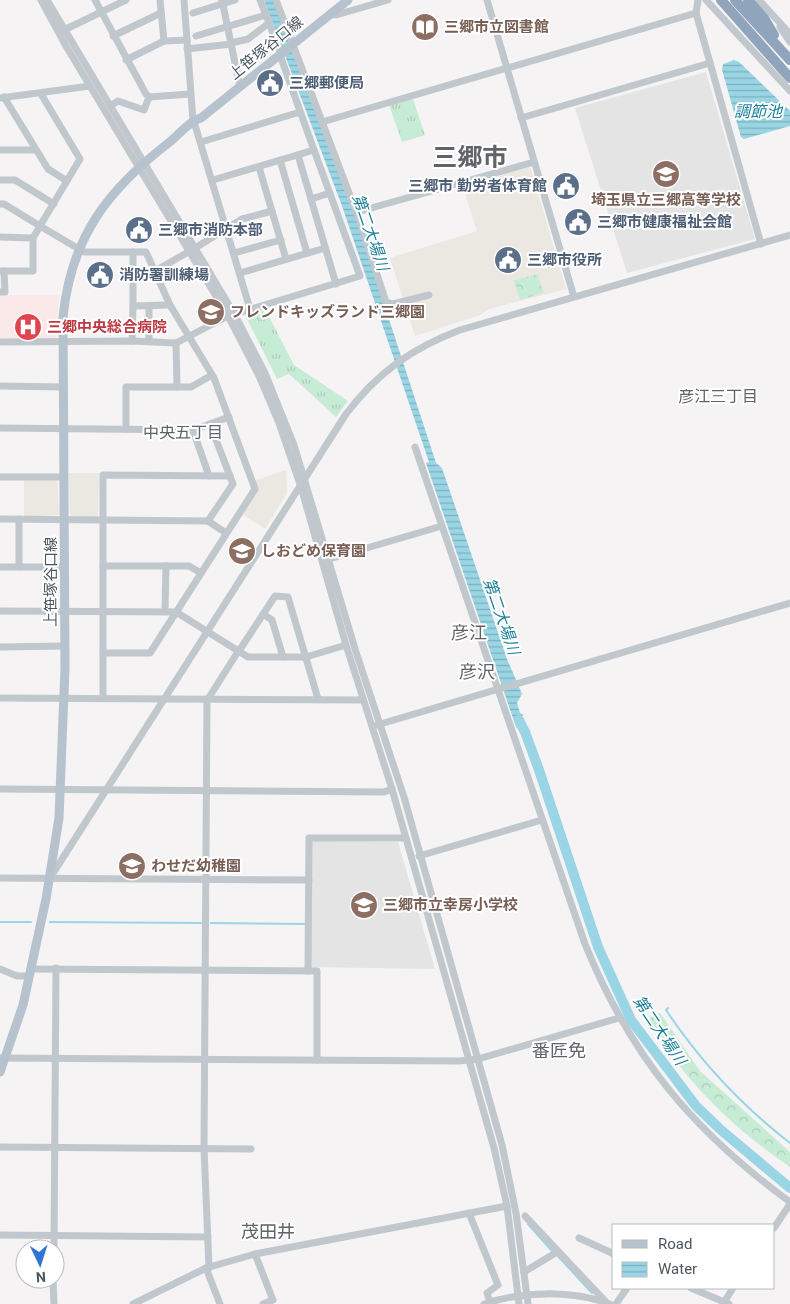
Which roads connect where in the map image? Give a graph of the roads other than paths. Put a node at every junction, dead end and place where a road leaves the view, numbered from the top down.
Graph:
1 (41, 0) edge
2 (47, 0) edge
3 (95, 0) edge
4 (160, 0) edge
5 (184, 0) edge
6 (235, 0) edge
7 (260, 0) edge
8 (276, 0) edge
9 (348, 0) edge
10 (388, 0) edge
11 (487, 0) edge
12 (698, 0) edge
13 (706, 0) edge
14 (715, 0) edge
15 (721, 0) edge
16 (726, 0) edge
17 (735, 0) edge
18 (742, 0) edge
19 (748, 0) edge
20 (759, 0) edge
21 (122, 1) edge
22 (222, 2) edge
23 (101, 13) junction
24 (162, 13) junction
25 (193, 13) dead end
26 (696, 13) junction
27 (332, 14) junction
28 (266, 15) junction
29 (775, 18) junction
30 (269, 23) junction
31 (227, 27) junction
32 (64, 30) junction
33 (790, 34) edge
34 (774, 35) junction
35 (113, 36) junction
36 (196, 36) dead end
37 (186, 40) junction
38 (164, 41) junction
39 (790, 42) edge
40 (231, 44) junction
41 (292, 45) junction
42 (189, 49) junction
43 (760, 52) junction
44 (790, 52) edge
45 (281, 54) junction
46 (126, 60) junction
47 (790, 60) edge
48 (710, 63) junction
49 (507, 68) junction
50 (790, 70) edge
51 (790, 78) edge
52 (790, 84) edge
53 (90, 86) junction
54 (240, 87) junction
55 (790, 91) edge
56 (41, 94) junction
57 (190, 94) junction
58 (149, 97) junction
59 (2, 98) edge
60 (110, 106) junction
61 (300, 112) junction
62 (521, 118) junction
63 (196, 122) junction
64 (322, 122) junction
65 (201, 142) junction
66 (0, 150) edge
67 (36, 150) junction
68 (314, 150) junction
69 (298, 155) junction
70 (280, 160) junction
71 (534, 162) junction
72 (141, 164) junction
73 (259, 167) junction
74 (0, 180) edge
75 (213, 180) junction
76 (67, 181) junction
77 (330, 193) junction
78 (311, 199) junction
79 (0, 204) edge
80 (54, 204) junction
81 (272, 211) junction
82 (357, 212) junction
83 (40, 226) junction
84 (226, 229) junction
85 (790, 235) edge
86 (0, 237) edge
87 (32, 238) junction
88 (280, 240) junction
89 (761, 244) junction
90 (325, 248) junction
91 (78, 249) junction
92 (192, 249) junction
93 (134, 252) junction
94 (308, 253) junction
95 (234, 254) junction
96 (286, 259) junction
97 (2, 271) edge
98 (155, 271) junction
99 (240, 273) junction
100 (336, 284) junction
101 (0, 292) edge
102 (429, 295) dead end
103 (574, 297) junction
104 (170, 305) junction
105 (133, 306) junction
106 (149, 306) junction
107 (250, 308) junction
108 (231, 315) junction
109 (189, 336) junction
110 (132, 341) junction
111 (149, 341) junction
112 (0, 342) edge
113 (62, 342) junction
114 (176, 343) junction
115 (212, 375) junction
116 (0, 386) edge
117 (62, 387) junction
118 (177, 387) junction
119 (228, 417) junction
120 (210, 424) junction
121 (0, 428) edge
122 (63, 429) junction
123 (126, 429) junction
124 (193, 430) junction
125 (416, 447) dead end
126 (209, 476) junction
127 (230, 476) junction
128 (0, 477) edge
129 (63, 477) junction
130 (305, 478) junction
131 (301, 487) junction
132 (0, 519) edge
133 (19, 519) junction
134 (65, 520) junction
135 (103, 521) junction
136 (208, 521) junction
137 (442, 526) junction
138 (226, 533) junction
139 (329, 559) junction
140 (103, 566) junction
141 (166, 566) junction
142 (0, 567) edge
143 (19, 567) junction
144 (65, 567) junction
145 (201, 573) junction
146 (790, 604) edge
147 (64, 610) junction
148 (103, 610) junction
149 (0, 611) edge
150 (165, 611) junction
151 (176, 612) junction
152 (263, 614) junction
153 (207, 631) junction
154 (65, 646) junction
155 (346, 646) junction
156 (0, 647) edge
157 (239, 651) junction
158 (103, 653) junction
159 (283, 657) junction
160 (306, 657) junction
161 (501, 689) junction
162 (0, 698) edge
163 (64, 698) junction
164 (103, 698) junction
165 (164, 698) junction
166 (207, 699) junction
167 (318, 699) junction
168 (363, 700) junction
169 (380, 724) junction
170 (372, 727) junction
171 (0, 789) edge
172 (61, 789) junction
173 (106, 790) junction
174 (206, 790) junction
175 (392, 790) junction
176 (542, 820) junction
177 (406, 838) junction
178 (419, 856) junction
179 (0, 878) edge
180 (50, 878) junction
181 (206, 879) junction
182 (309, 880) junction
183 (56, 968) junction
184 (0, 969) edge
185 (206, 970) junction
186 (308, 971) junction
187 (30, 972) junction
188 (619, 1018) junction
189 (3, 1058) edge
190 (55, 1058) junction
191 (205, 1059) junction
192 (478, 1059) junction
193 (317, 1060) junction
194 (468, 1060) junction
195 (0, 1072) edge
196 (0, 1147) edge
197 (54, 1147) junction
198 (204, 1148) junction
199 (251, 1149) dead end
200 (790, 1203) edge
201 (507, 1206) junction
202 (469, 1213) junction
203 (525, 1216) dead end
204 (775, 1226) edge
205 (0, 1235) edge
206 (54, 1236) junction
207 (208, 1237) junction
208 (579, 1238) dead end
209 (555, 1253) junction
210 (612, 1253) edge
211 (255, 1254) junction
212 (207, 1268) junction
213 (524, 1272) junction
214 (54, 1289) edge
215 (625, 1289) edge
216 (694, 1289) edge
217 (732, 1289) edge
218 (527, 1296) junction
219 (519, 1300) edge
220 (487, 1303) edge
221 (608, 1303) edge
222 (725, 1303) edge
223 (54, 1304) edge
224 (133, 1304) edge
225 (220, 1304) edge
226 (263, 1304) edge
227 (528, 1304) edge
228 (616, 1304) edge

1 - 53 street
2 - 32 street
3 - 23 street
4 - 24 street
5 - 37 street
6 - 22 street
7 - 28 street
8 - 41 street
9 - 27 main road, 上笹塚谷口線
10 - 27 street
11 - 49 street
12 - 26 street
13 - 43 street
14 - 43 highway
15 - 43 highway
16 - 50 highway
17 - 47 highway
18 - 34 highway
19 - 34 highway
20 - 29 street
21 - 23 street
22 - 25 street
22 - 31 street
23 - 32 street
23 - 35 street
24 - 35 street
24 - 38 street
26 - 48 street
26 - 49 street
27 - 41 main road, 上笹塚谷口線
28 - 30 street
28 - 31 street
29 - 33 street
29 - 39 street
30 - 40 street
30 - 45 street
31 - 36 street
31 - 40 street
32 - 60 street
34 - 44 highway
35 - 46 street
37 - 38 street
37 - 42 street
38 - 46 street
40 - 42 street
40 - 54 street
41 - 45 main road, 上笹塚谷口線
41 - 64 street
42 - 57 street
43 - 51 highway
43 - 52 street
43 - 55 street
45 - 54 main road, 上笹塚谷口線
45 - 61 street
46 - 58 street
48 - 62 street
48 - 89 street
49 - 62 street
49 - 64 street
53 - 56 street
53 - 72 street
54 - 63 main road, 上笹塚谷口線
56 - 59 street
56 - 76 street
57 - 58 street
57 - 63 street
58 - 60 street
59 - 67 street
60 - 72 street
61 - 65 street
61 - 68 street
62 - 71 street
63 - 65 street
63 - 72 main road, 上笹塚谷口線
64 - 82 street
65 - 75 street
66 - 67 street
67 - 76 street
68 - 69 street
68 - 77 street
69 - 70 street
69 - 78 street
70 - 73 street
70 - 94 street
71 - 82 street
71 - 103 street
72 - 91 main road, 上笹塚谷口線
72 - 92 street
73 - 75 street
73 - 81 street
74 - 80 street
75 - 84 street
76 - 80 street
77 - 78 street
77 - 100 street
78 - 90 street
79 - 83 street
80 - 83 street
81 - 84 street
81 - 88 street
82 - 102 street
83 - 87 street
83 - 91 street
84 - 92 street
84 - 95 street
85 - 89 street
86 - 87 street
87 - 97 street
88 - 95 street
88 - 96 street
89 - 103 street
90 - 94 street
90 - 100 street
91 - 93 street
91 - 113 main road, 上笹塚谷口線
92 - 98 street
92 - 108 street
93 - 98 street
93 - 105 street
94 - 96 street
95 - 99 street
96 - 99 street
97 - 101 street
98 - 104 street
99 - 107 street
100 - 107 street
103 - 130 street
104 - 106 street
104 - 109 street
105 - 106 street
105 - 110 street
106 - 111 street
107 - 108 street
108 - 109 street
108 - 130 street
108 - 131 street
109 - 114 street
109 - 115 street
110 - 111 street
110 - 113 street
111 - 114 street
112 - 113 street
113 - 117 main road, 上笹塚谷口線
114 - 118 street
115 - 118 street
115 - 119 street
116 - 117 street
117 - 122 main road, 上笹塚谷口線
118 - 123 street
119 - 120 street
119 - 138 street
120 - 124 street
120 - 127 street
121 - 122 street
122 - 123 street
122 - 129 main road, 上笹塚谷口線
123 - 124 street
124 - 126 street
125 - 137 street
126 - 127 street
126 - 135 street
127 - 136 street
128 - 129 street
129 - 134 main road, 上笹塚谷口線
130 - 131 street
130 - 139 street
131 - 153 street
131 - 155 street
132 - 133 street
133 - 134 street
133 - 143 street
134 - 135 street
134 - 144 main road, 上笹塚谷口線
135 - 136 street
135 - 140 street
136 - 138 street
137 - 139 street
137 - 161 street
138 - 145 street
139 - 169 street
140 - 141 street
140 - 148 street
141 - 145 street
141 - 150 street
142 - 143 street
143 - 144 street
144 - 147 main road, 上笹塚谷口線
145 - 151 street
146 - 161 street
147 - 148 street
147 - 149 street
147 - 154 main road, 上笹塚谷口線
148 - 150 street
148 - 158 street
150 - 151 street
151 - 153 street
151 - 158 street
152 - 157 street
152 - 159 street
152 - 160 street
153 - 157 street
153 - 165 street
154 - 156 street
154 - 163 main road, 上笹塚谷口線
155 - 160 street
155 - 168 street
157 - 159 street
157 - 166 street
158 - 164 street
159 - 160 street
160 - 167 street
161 - 169 street
161 - 176 street
162 - 163 street
163 - 164 street
163 - 172 main road, 上笹塚谷口線
164 - 165 street
165 - 166 street
165 - 173 street
166 - 167 street
166 - 174 street
167 - 168 street
168 - 170 street
169 - 170 street
169 - 178 street
170 - 175 street
171 - 172 street
172 - 173 street
172 - 180 main road, 上笹塚谷口線
173 - 174 street
173 - 180 street
174 - 175 street
174 - 181 street
175 - 177 street
176 - 178 street
176 - 188 street
177 - 182 street
177 - 194 street
178 - 192 street
179 - 180 street
180 - 181 street
180 - 187 main road, 上笹塚谷口線
181 - 182 street
181 - 185 street
182 - 186 street
183 - 185 street
183 - 187 street
183 - 190 street
184 - 187 street
185 - 186 street
185 - 191 street
186 - 193 street
187 - 189 main road, 上笹塚谷口線
188 - 192 street
188 - 200 street
189 - 190 street
189 - 195 main road, 上笹塚谷口線
190 - 191 street
190 - 197 street
191 - 193 street
191 - 198 street
192 - 194 street
192 - 213 street
193 - 194 street
194 - 201 street
196 - 197 street
197 - 198 street
197 - 206 street
198 - 199 street
198 - 207 street
200 - 204 street
201 - 202 street
201 - 219 street
202 - 211 street
202 - 220 street
203 - 209 street
205 - 206 street
206 - 207 street
207 - 212 street
208 - 210 street
209 - 213 street
209 - 221 street
211 - 212 street
211 - 226 street
212 - 224 street
212 - 225 street
213 - 218 street
214 - 223 street
215 - 228 street
216 - 222 street
217 - 222 street
218 - 219 street
218 - 221 street
218 - 227 street
219 - 220 street

